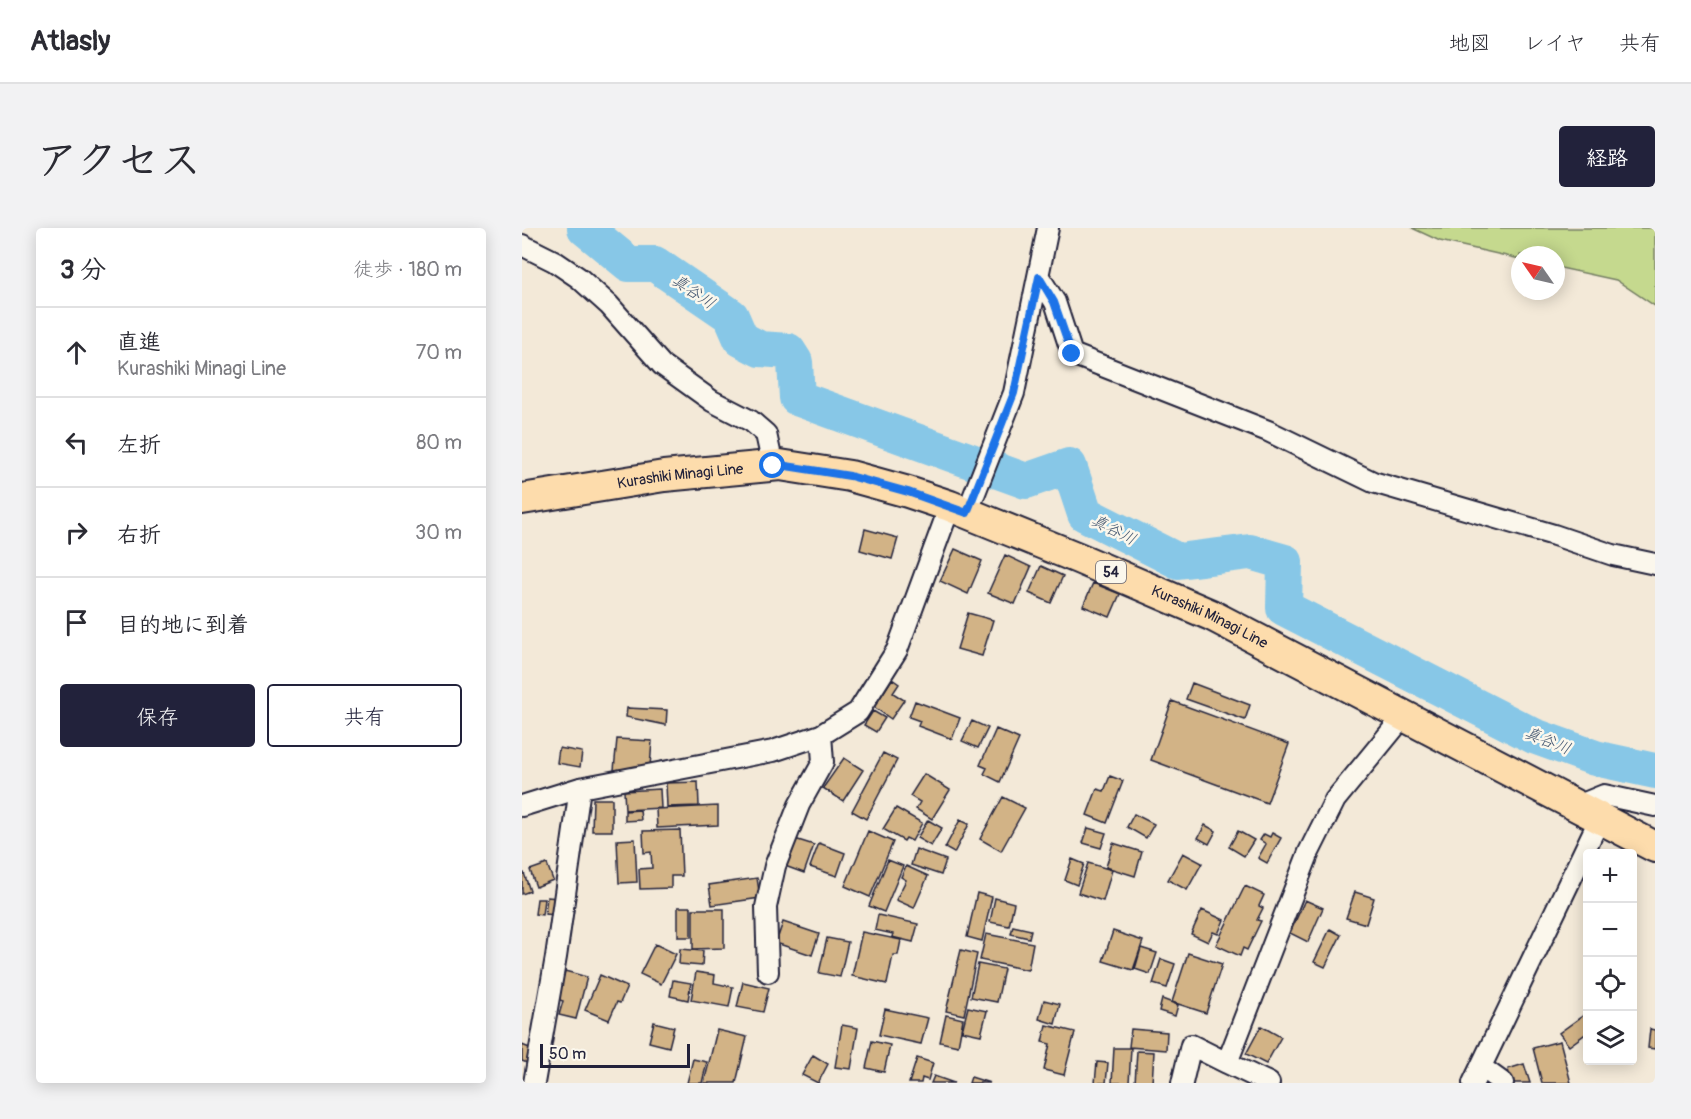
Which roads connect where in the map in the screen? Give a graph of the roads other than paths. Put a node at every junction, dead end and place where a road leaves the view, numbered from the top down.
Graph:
1 (1048, 228) edge
2 (522, 245) edge
3 (1039, 277) junction
4 (773, 466) junction
5 (522, 499) edge
6 (965, 503) junction
7 (1655, 564) edge
8 (1403, 717) junction
9 (821, 735) junction
10 (580, 788) junction
11 (522, 806) edge
12 (1655, 806) edge
13 (1588, 812) junction
14 (1655, 847) edge
15 (768, 972) dead end
16 (1227, 1063) junction
17 (1477, 1075) edge
18 (534, 1083) edge
19 (1182, 1083) edge
20 (1269, 1083) edge
21 (1503, 1083) edge

1 - 3 street
2 - 4 street
3 - 6 street
3 - 7 street
4 - 5 main road, Kurashiki Minagi Line / 54
4 - 6 main road, Kurashiki Minagi Line / 54
6 - 8 main road, Kurashiki Minagi Line / 54
6 - 9 street
8 - 13 main road, Kurashiki Minagi Line / 54
8 - 16 street
9 - 10 street
9 - 15 street
10 - 11 street
10 - 18 street
12 - 13 street
13 - 14 main road, Kurashiki Minagi Line / 54
13 - 17 street
16 - 19 street
16 - 20 street
17 - 21 street

